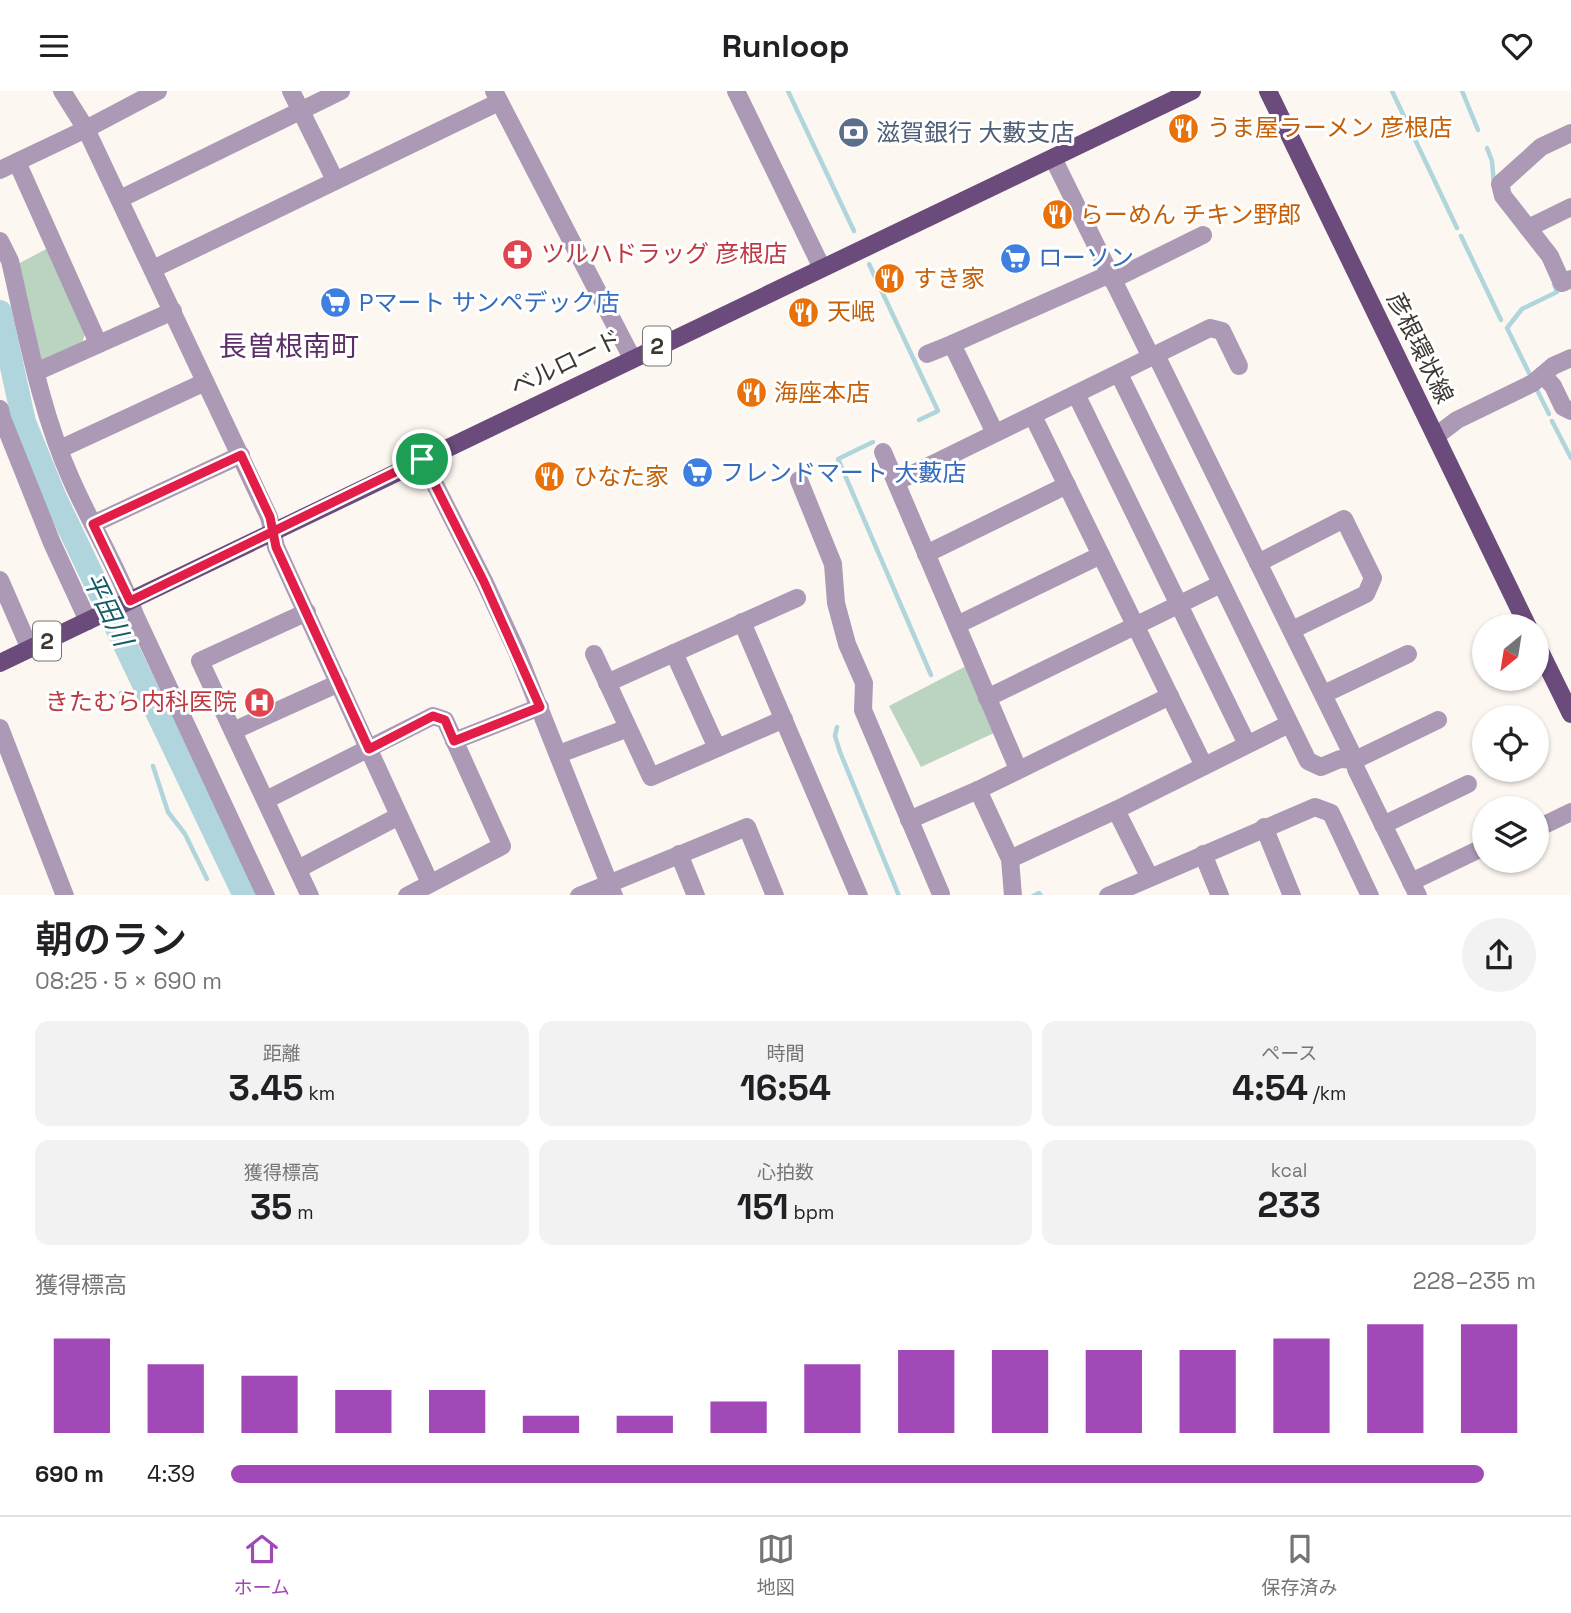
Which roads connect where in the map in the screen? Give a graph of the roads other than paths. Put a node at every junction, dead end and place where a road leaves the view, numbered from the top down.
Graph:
1 (62, 91) edge
2 (158, 91) edge
3 (291, 91) edge
4 (341, 91) edge
5 (736, 91) edge
6 (1268, 91) edge
7 (1180, 94) edge
8 (496, 96) edge
9 (300, 111) junction
10 (86, 129) junction
11 (1571, 133) edge
12 (1054, 158) junction
13 (17, 162) junction
14 (0, 170) edge
15 (335, 180) junction
16 (120, 199) junction
17 (1571, 208) edge
18 (1528, 229) junction
19 (1203, 235) dead end
20 (0, 241) edge
21 (822, 268) junction
22 (153, 269) junction
23 (1111, 277) junction
24 (1571, 279) edge
25 (173, 311) junction
26 (98, 343) junction
27 (952, 344) junction
28 (927, 354) dead end
29 (1153, 356) junction
30 (632, 358) junction
31 (1571, 358) edge
32 (1239, 366) dead end
33 (36, 372) junction
34 (1119, 373) junction
35 (1543, 375) junction
36 (205, 382) junction
37 (1076, 394) junction
38 (1571, 411) edge
39 (1, 415) edge
40 (1033, 416) junction
41 (995, 433) junction
42 (1436, 436) junction
43 (60, 449) junction
44 (883, 452) dead end
45 (241, 455) junction
46 (422, 459) junction
47 (798, 480) dead end
48 (895, 482) junction
49 (1068, 485) junction
50 (93, 524) junction
51 (272, 533) junction
52 (926, 554) junction
53 (1101, 555) junction
54 (1258, 563) junction
55 (0, 580) edge
56 (1221, 584) junction
57 (797, 598) dead end
58 (127, 603) junction
59 (1179, 604) junction
60 (307, 612) junction
61 (1522, 614) edge
62 (91, 620) junction
63 (742, 622) junction
64 (957, 625) junction
65 (1136, 626) junction
66 (1292, 630) junction
67 (30, 649) junction
68 (674, 653) junction
69 (1408, 654) dead end
70 (594, 655) dead end
71 (0, 663) edge
72 (1549, 669) edge
73 (339, 683) junction
74 (607, 683) junction
75 (1324, 694) junction
76 (1170, 696) junction
77 (987, 698) junction
78 (540, 707) junction
79 (1571, 714) edge
80 (784, 719) junction
81 (1438, 720) dead end
82 (1289, 724) junction
83 (0, 728) edge
84 (628, 728) junction
85 (233, 731) junction
86 (454, 741) junction
87 (1247, 744) junction
88 (717, 748) junction
89 (369, 749) junction
90 (559, 754) junction
91 (1355, 760) junction
92 (1204, 766) junction
93 (1018, 769) junction
94 (1468, 784) dead end
95 (978, 790) junction
96 (265, 800) junction
97 (1116, 810) junction
98 (1571, 812) edge
99 (399, 816) junction
100 (909, 820) junction
101 (1549, 823) edge
102 (1383, 825) junction
103 (1264, 827) junction
104 (679, 854) junction
105 (1203, 854) junction
106 (1472, 854) edge
107 (1010, 859) junction
108 (298, 869) junction
109 (1149, 877) junction
110 (430, 883) junction
111 (611, 889) edge
112 (1415, 889) edge
113 (941, 894) edge
114 (65, 895) edge
115 (266, 895) edge
116 (310, 895) edge
117 (407, 895) edge
118 (579, 895) edge
119 (696, 895) edge
120 (775, 895) edge
121 (859, 895) edge
122 (1013, 895) edge
123 (1108, 895) edge
124 (1220, 895) edge
125 (1292, 895) edge
126 (1370, 895) edge

1 - 10 street
2 - 10 street
3 - 9 street
4 - 9 street
5 - 21 street
6 - 42 main road, 彦根環状線
7 - 12 main road, ベルロード / 2
8 - 15 street
8 - 30 street
9 - 15 street
9 - 16 street
10 - 13 street
10 - 16 street
11 - 18 street
12 - 21 main road, ベルロード / 2
12 - 23 street
13 - 14 street
13 - 26 street
15 - 22 street
16 - 22 street
17 - 18 street
18 - 24 street
19 - 23 street
20 - 33 street
21 - 30 main road, ベルロード / 2
22 - 25 street
23 - 27 street
23 - 29 street
25 - 26 street
25 - 36 street
26 - 33 street
27 - 28 street
27 - 41 street
29 - 32 street
29 - 34 street
29 - 54 street
30 - 46 main road, ベルロード / 2
31 - 35 street
33 - 43 street
34 - 37 street
34 - 56 street
35 - 38 street
35 - 42 street
36 - 43 street
36 - 45 street
37 - 40 street
37 - 59 street
39 - 62 street
40 - 41 street
40 - 49 street
41 - 48 street
42 - 61 main road, 彦根環状線
43 - 50 street
44 - 48 street
45 - 50 street
45 - 51 street
46 - 51 main road, ベルロード / 2
46 - 78 street
47 - 100 street
48 - 52 street
49 - 52 street
49 - 53 street
50 - 58 street
51 - 58 main road, ベルロード / 2
51 - 60 street
52 - 64 street
53 - 64 street
53 - 65 street
54 - 66 street
54 - 66 street
55 - 67 street
56 - 59 street
56 - 82 street
57 - 63 street
58 - 62 main road, ベルロード / 2
58 - 115 street
59 - 65 street
59 - 87 street
60 - 73 street
60 - 85 street
62 - 67 main road, ベルロード / 2
63 - 68 street
63 - 80 street
64 - 77 street
65 - 76 street
65 - 77 street
66 - 75 street
67 - 71 main road, ベルロード / 2
68 - 74 street
68 - 88 street
69 - 75 street
70 - 74 street
72 - 79 main road
73 - 85 street
73 - 89 street
74 - 84 street
75 - 91 street
76 - 92 street
76 - 93 street
77 - 93 street
78 - 86 street
78 - 90 street
80 - 88 street
80 - 121 street
81 - 91 street
82 - 87 street
82 - 91 street
83 - 114 street
84 - 88 street
84 - 90 street
85 - 96 street
86 - 89 street
86 - 110 street
87 - 92 street
89 - 96 street
89 - 99 street
90 - 111 street
91 - 102 street
92 - 97 street
93 - 95 street
94 - 102 street
95 - 100 street
95 - 107 street
96 - 108 street
97 - 107 street
97 - 109 street
98 - 101 street
99 - 108 street
99 - 110 street
100 - 113 street
102 - 112 street
103 - 105 street
103 - 125 street
103 - 126 street
104 - 111 street
104 - 119 street
104 - 120 street
105 - 109 street
105 - 124 street
106 - 112 street
107 - 122 street
108 - 116 street
109 - 123 street
110 - 117 street
111 - 118 street

